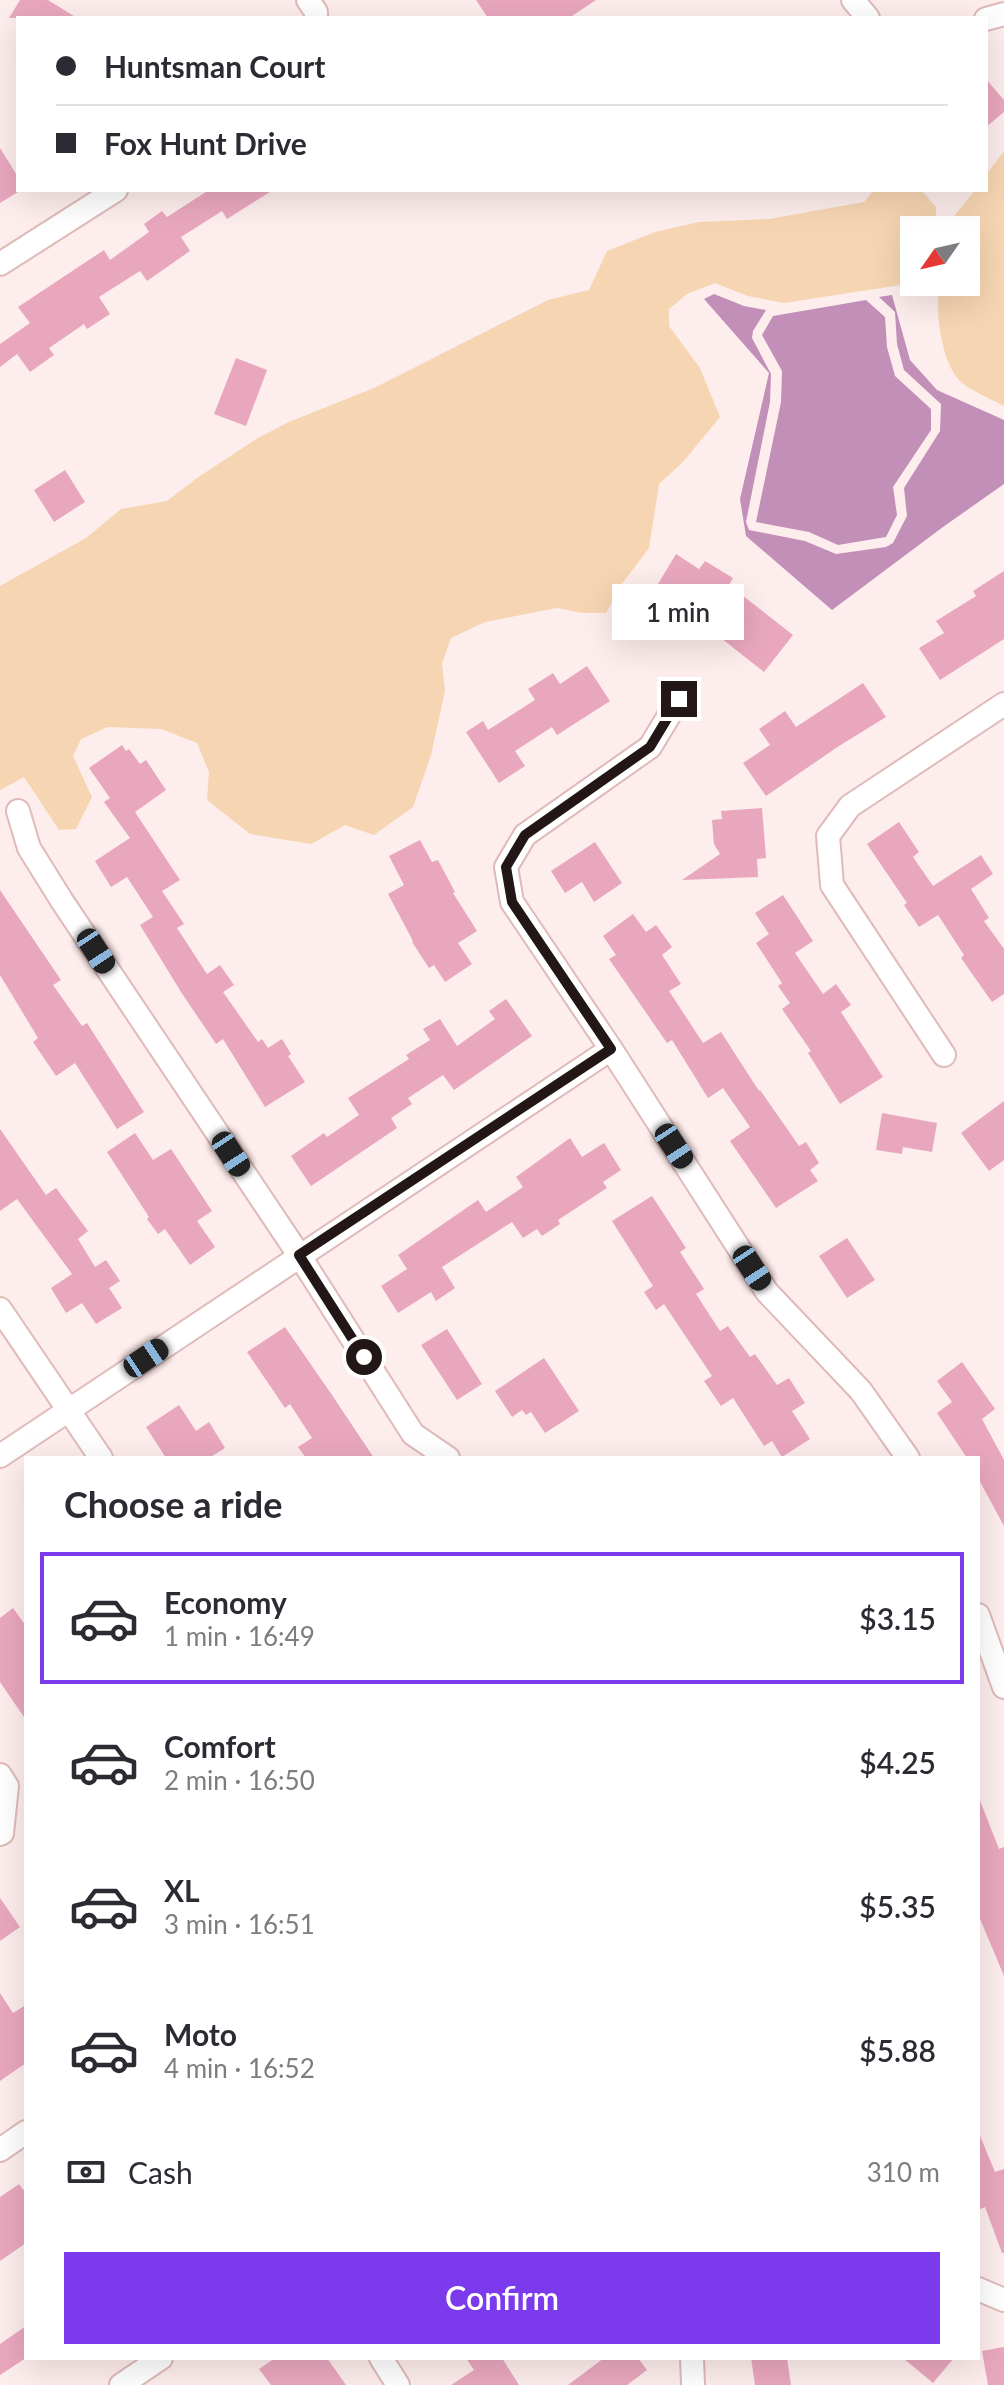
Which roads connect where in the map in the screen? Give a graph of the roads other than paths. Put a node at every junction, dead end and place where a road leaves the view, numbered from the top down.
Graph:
1 (853, 0) edge
2 (866, 16) edge
3 (113, 192) edge
4 (0, 264) edge
5 (679, 699) dead end
6 (1004, 704) edge
7 (18, 811) dead end
8 (611, 1049) junction
9 (944, 1055) dead end
10 (299, 1255) junction
11 (0, 1309) edge
12 (70, 1410) junction
13 (0, 1456) edge
14 (100, 1456) edge
15 (445, 1456) edge
16 (907, 1456) edge
17 (980, 1621) edge
18 (1004, 1687) edge
19 (0, 1775) edge
20 (0, 1834) edge
21 (24, 2133) edge
22 (0, 2150) edge
23 (980, 2290) edge
24 (1004, 2300) edge
25 (158, 2360) edge
26 (382, 2360) edge
27 (692, 2360) edge
28 (121, 2385) edge
29 (398, 2385) edge
30 (693, 2385) edge

1 - 2 street
3 - 4 street
5 - 8 street
6 - 9 street
7 - 10 street
8 - 10 street
8 - 16 street
10 - 12 street
10 - 15 street
11 - 12 street
12 - 13 street
12 - 14 street
17 - 18 street
19 - 20 street
21 - 22 street
23 - 24 street
25 - 28 street
26 - 29 street
27 - 30 street

